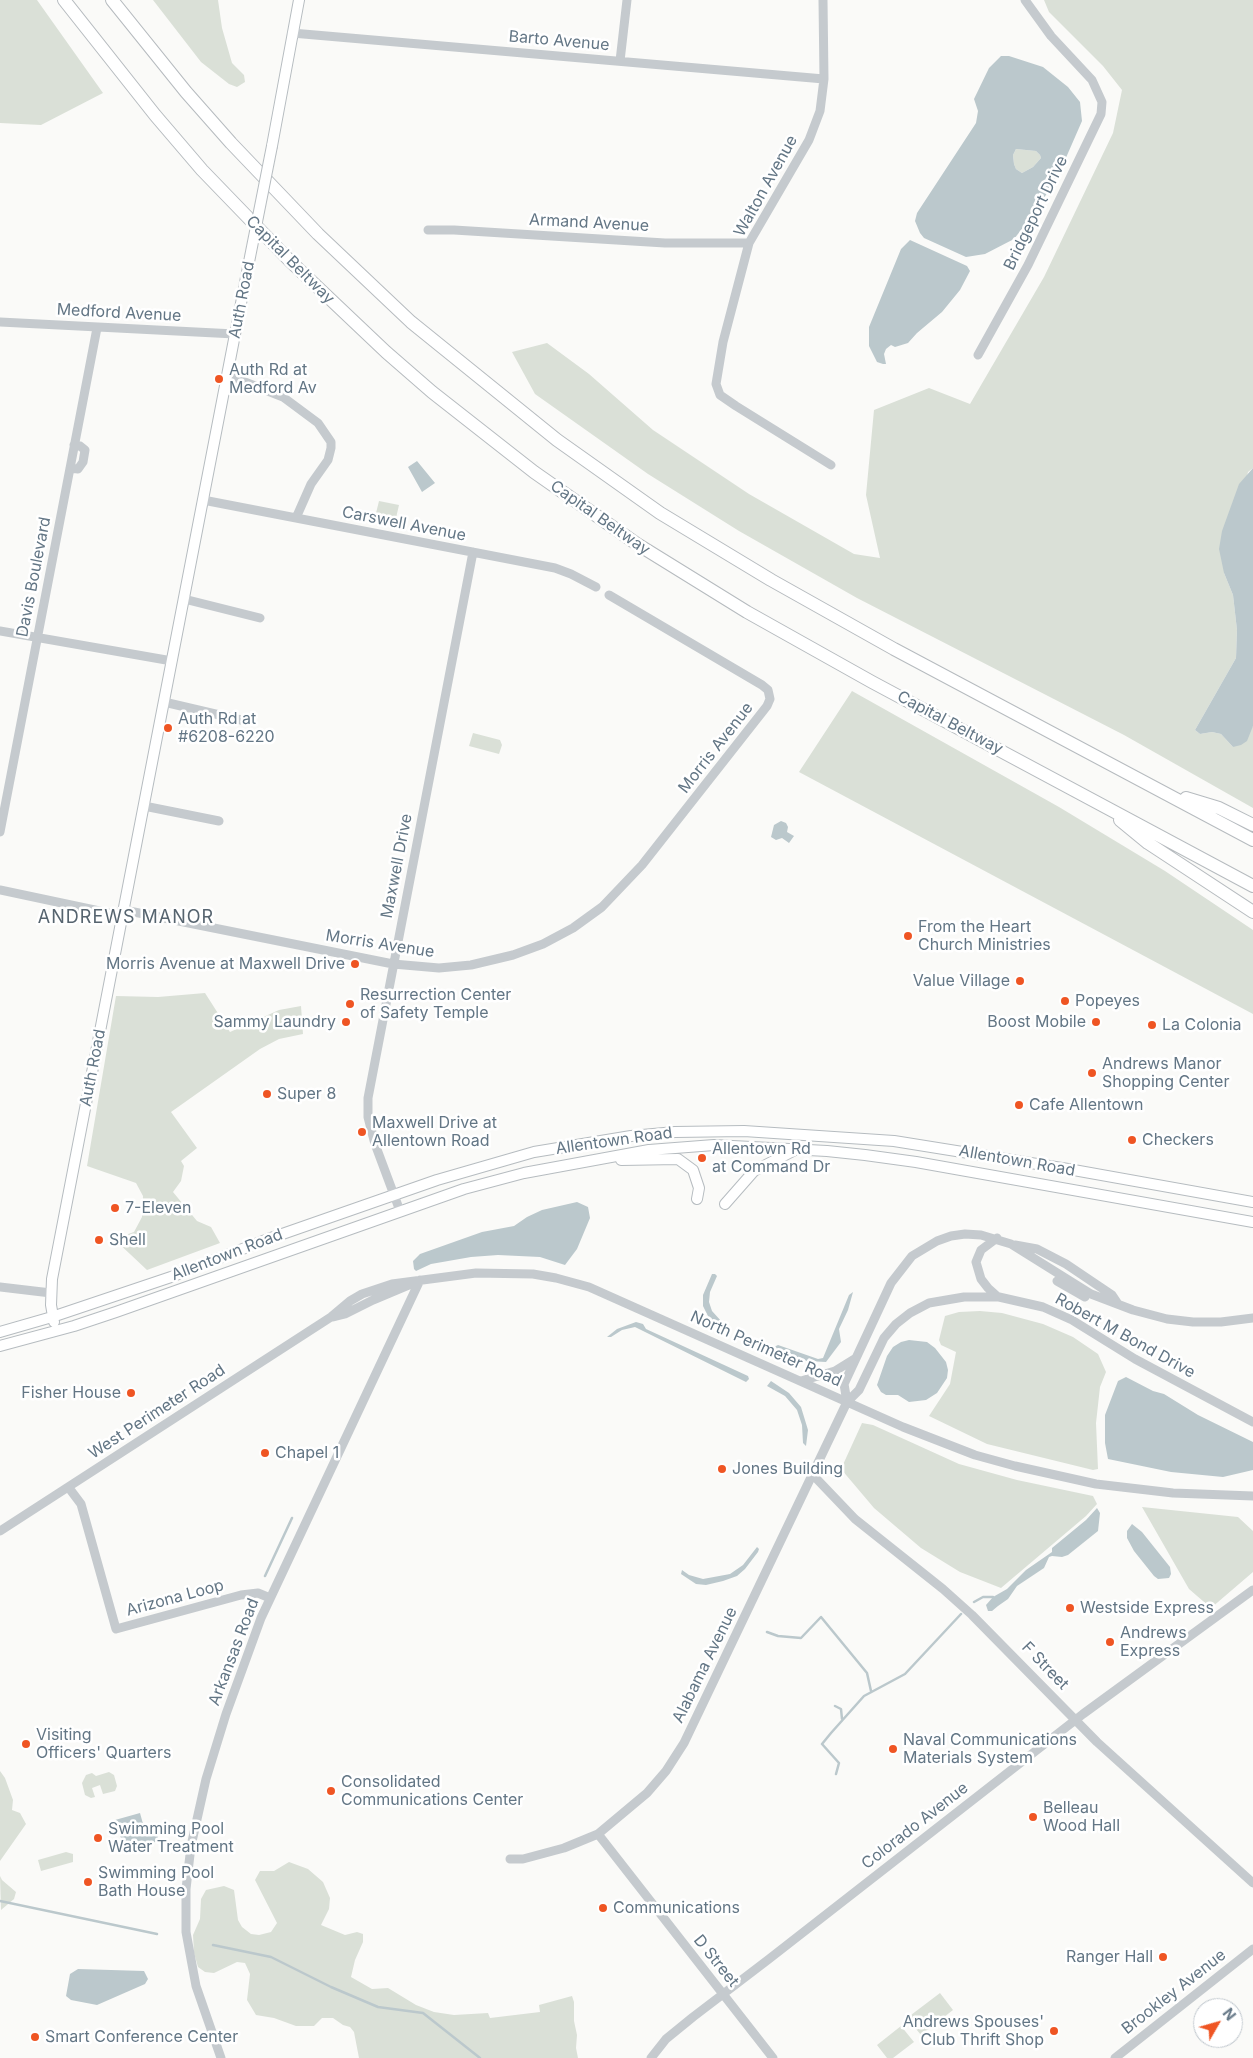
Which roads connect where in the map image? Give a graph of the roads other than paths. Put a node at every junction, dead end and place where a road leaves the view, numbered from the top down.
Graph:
1 (64, 0) edge
2 (112, 0) edge
3 (299, 0) edge
4 (626, 0) edge
5 (824, 0) edge
6 (1025, 0) edge
7 (292, 33) junction
8 (620, 61) junction
9 (824, 79) junction
10 (428, 230) dead end
11 (749, 244) junction
12 (0, 322) edge
13 (97, 328) junction
14 (236, 334) junction
15 (978, 355) dead end
16 (228, 375) junction
17 (831, 465) dead end
18 (203, 500) junction
19 (296, 518) junction
20 (473, 552) junction
21 (596, 588) dead end
22 (609, 595) dead end
23 (184, 600) junction
24 (260, 618) dead end
25 (0, 631) edge
26 (37, 637) junction
27 (172, 662) junction
28 (164, 702) junction
29 (241, 720) dead end
30 (1160, 790) junction
31 (1096, 801) junction
32 (144, 806) junction
33 (219, 821) dead end
34 (1253, 825) edge
35 (0, 832) edge
36 (1253, 840) edge
37 (1253, 886) edge
38 (0, 890) edge
39 (1253, 912) edge
40 (123, 913) junction
41 (393, 964) junction
42 (796, 1149) junction
43 (580, 1162) junction
44 (394, 1195) junction
45 (697, 1199) dead end
46 (1253, 1202) edge
47 (725, 1204) dead end
48 (400, 1211) junction
49 (1253, 1222) edge
50 (996, 1238) junction
51 (420, 1280) junction
52 (0, 1287) edge
53 (51, 1293) junction
54 (999, 1297) junction
55 (52, 1317) junction
56 (1253, 1318) edge
57 (673, 1323) joint
58 (56, 1331) junction
59 (0, 1332) edge
60 (0, 1346) edge
61 (856, 1358) junction
62 (800, 1381) junction
63 (847, 1402) junction
64 (1253, 1422) edge
65 (812, 1474) junction
66 (69, 1488) junction
67 (1253, 1496) edge
68 (0, 1531) edge
69 (1253, 1590) edge
70 (270, 1598) junction
71 (1076, 1720) junction
72 (598, 1834) junction
73 (510, 1859) dead end
74 (1253, 1883) edge
75 (1253, 1949) edge
76 (723, 1994) junction
77 (221, 2058) edge
78 (651, 2058) edge
79 (773, 2058) edge
80 (1115, 2058) edge

1 - 31 highway, Capital Beltway
2 - 30 highway
3 - 7 main road, Auth Road
4 - 8 street
5 - 9 street, Walton Avenue
6 - 15 street, Bridgeport Drive
7 - 8 street, Barto Avenue
7 - 14 main road, Auth Road, bridge
8 - 9 street, Barto Avenue
9 - 11 street, Walton Avenue
10 - 11 street, Armand Avenue
11 - 17 street, Walton Avenue
12 - 13 street, Medford Avenue
13 - 14 street, Medford Avenue
13 - 26 street, Davis Boulevard
14 - 16 main road, Auth Road
16 - 18 main road, Auth Road
16 - 19 street
18 - 19 street, Carswell Avenue
18 - 23 main road, Auth Road
19 - 20 street, Carswell Avenue
20 - 21 street, Carswell Avenue
20 - 41 street, Maxwell Drive
22 - 41 street, Morris Avenue
23 - 24 street
23 - 27 main road, Auth Road
25 - 26 street
26 - 27 street
26 - 35 street, Davis Boulevard
27 - 28 main road, Auth Road
28 - 29 street
28 - 32 main road, Auth Road
30 - 34 highway
30 - 36 highway
31 - 37 highway, Capital Beltway
31 - 39 highway
32 - 33 street
32 - 40 main road, Auth Road
38 - 40 street, Morris Avenue
40 - 41 street, Morris Avenue
40 - 53 main road, Auth Road
41 - 44 street, Maxwell Drive
42 - 43 main road, Allentown Road
42 - 47 main road
42 - 49 main road, Allentown Road
43 - 45 main road
43 - 48 main road, Allentown Road
44 - 46 main road, Allentown Road
44 - 48 street, Maxwell Drive
44 - 55 main road, Allentown Road
48 - 58 main road, Allentown Road
50 - 54 street
50 - 56 street, Robert M Bond Drive
50 - 61 street, Robert M Bond Drive
51 - 57 street, West Perimeter Road
51 - 66 street, West Perimeter Road
51 - 70 street, Arkansas Road
52 - 53 street
53 - 55 main road, Auth Road
54 - 63 street, Robert M Bond Drive
54 - 64 street, Robert M Bond Drive
55 - 58 main road, Auth Road
55 - 59 main road, Allentown Road
57 - 62 street, North Perimeter Road
58 - 60 main road, Allentown Road
61 - 62 street
61 - 63 street, Robert M Bond Drive
62 - 63 street, North Perimeter Road
63 - 65 street, Alabama Avenue
63 - 67 street
65 - 71 street, F Street
65 - 72 street, Alabama Avenue
66 - 68 street, West Perimeter Road
66 - 70 street, Arizona Loop
69 - 71 street, Colorado Avenue
70 - 77 street, Arkansas Road
71 - 74 street, F Street
71 - 76 street, Colorado Avenue
72 - 73 street, Alabama Avenue
72 - 76 street, D Street
75 - 80 street, Brookley Avenue
76 - 78 street, Colorado Avenue
76 - 79 street, D Street

